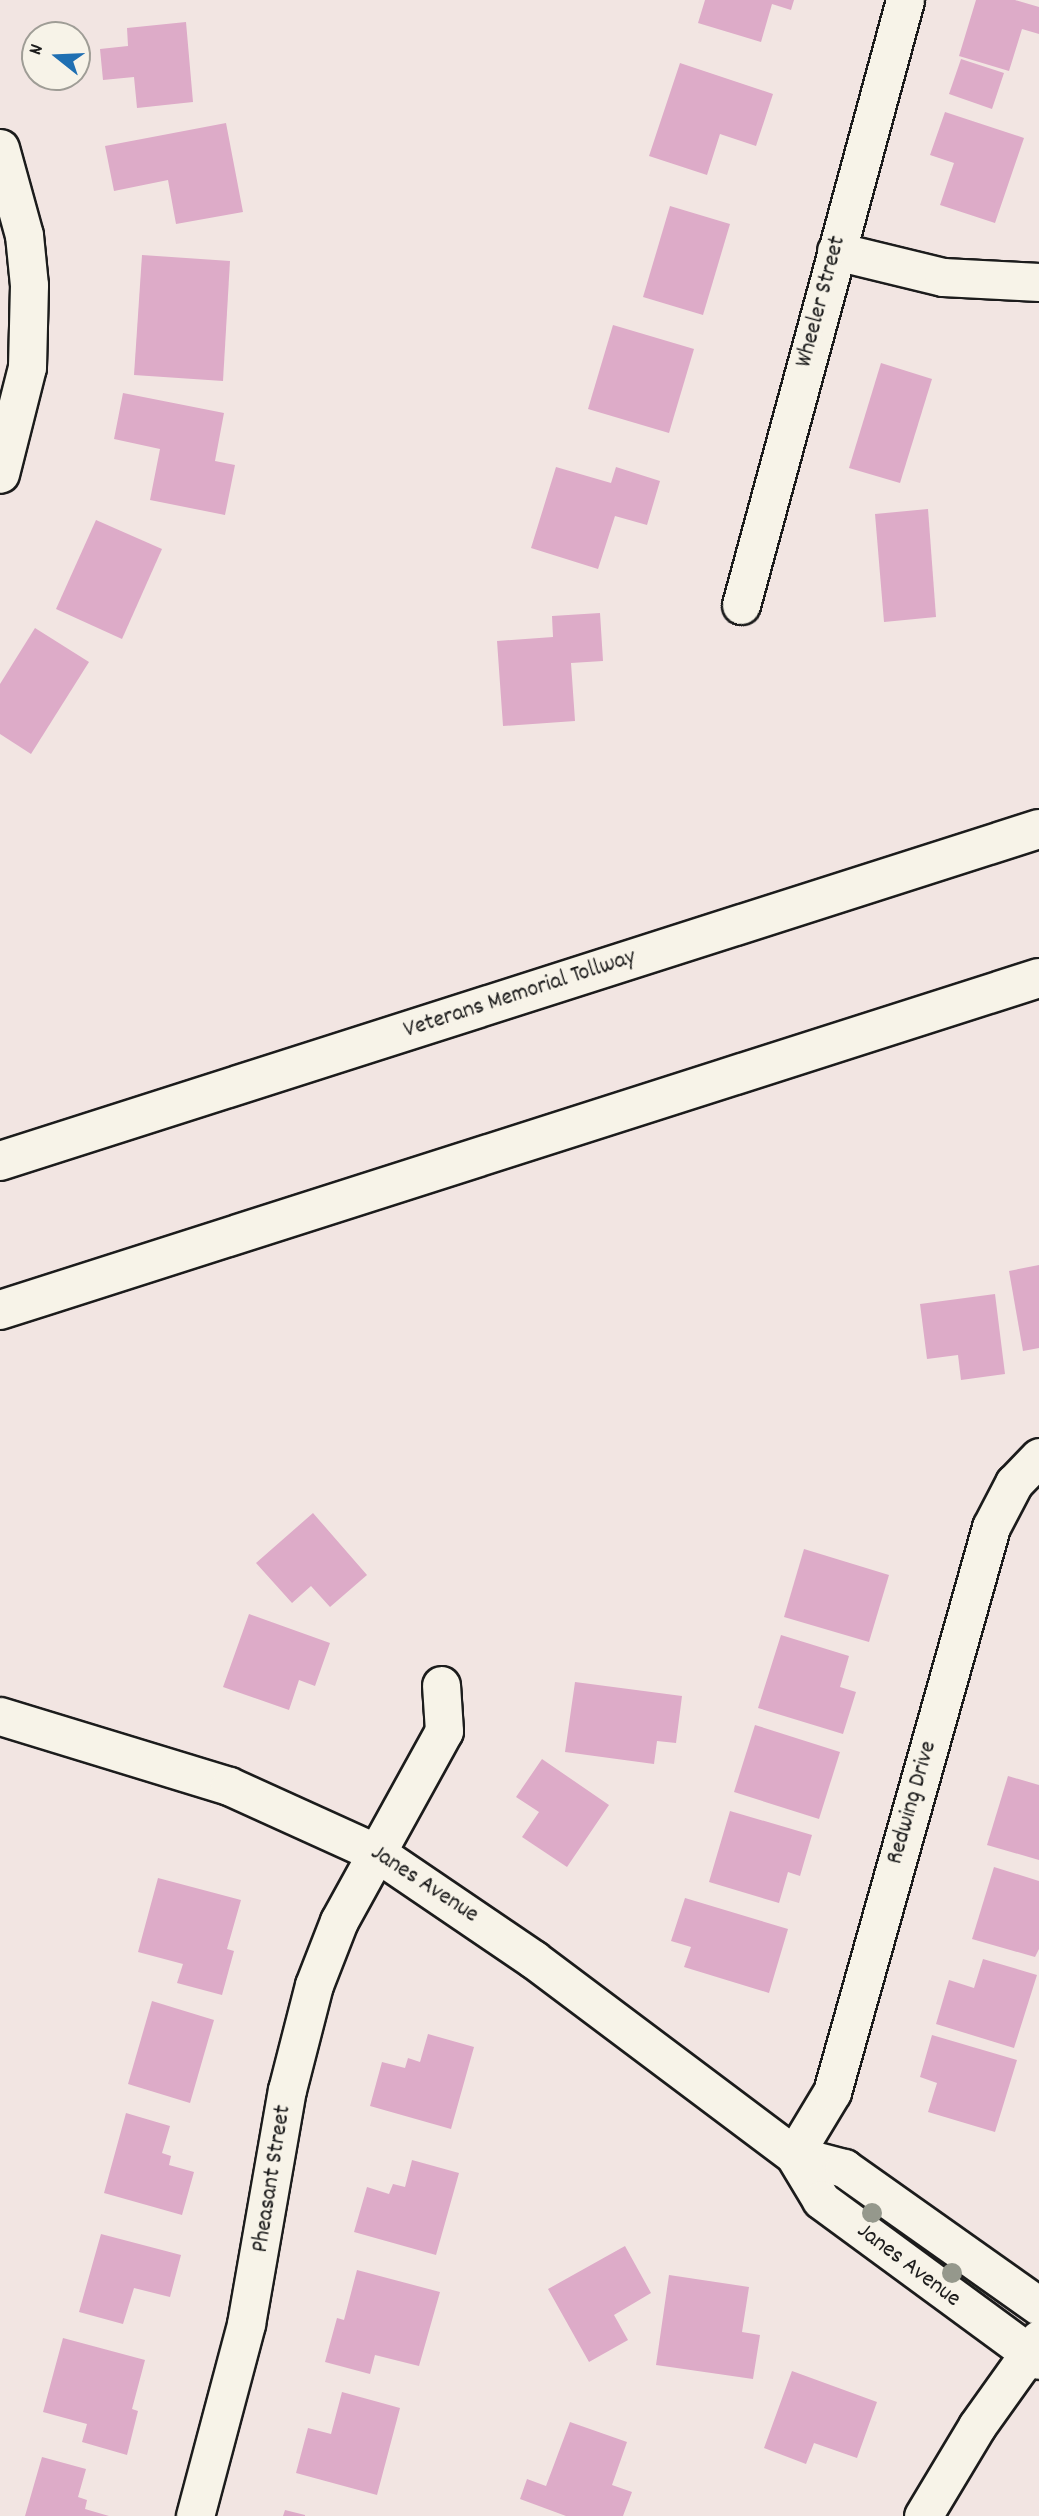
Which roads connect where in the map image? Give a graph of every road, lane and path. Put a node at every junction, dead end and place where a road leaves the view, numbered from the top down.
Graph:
1 (905, 0) edge
2 (0, 148) edge
3 (836, 251) junction
4 (1039, 282) edge
5 (0, 474) edge
6 (741, 605) dead end
7 (1039, 829) edge
8 (1039, 978) edge
9 (0, 1161) edge
10 (0, 1310) edge
11 (1039, 1457) edge
12 (441, 1685) dead end
13 (0, 1716) edge
14 (377, 1853) junction
15 (794, 2155) junction
16 (1039, 2306) edge
17 (1036, 2351) edge
18 (195, 2516) edge
19 (923, 2516) edge

1 - 3 street, Wheeler Street
2 - 5 street
3 - 4 street
3 - 6 street, Wheeler Street
7 - 9 highway, Veterans Memorial Tollway
8 - 10 highway
11 - 15 street, Redwing Drive
12 - 14 street, Pheasant Street
13 - 14 street, Janes Avenue
14 - 15 street, Janes Avenue
14 - 18 street, Pheasant Street
15 - 16 street, Janes Avenue
15 - 17 street, Janes Avenue
17 - 19 street

